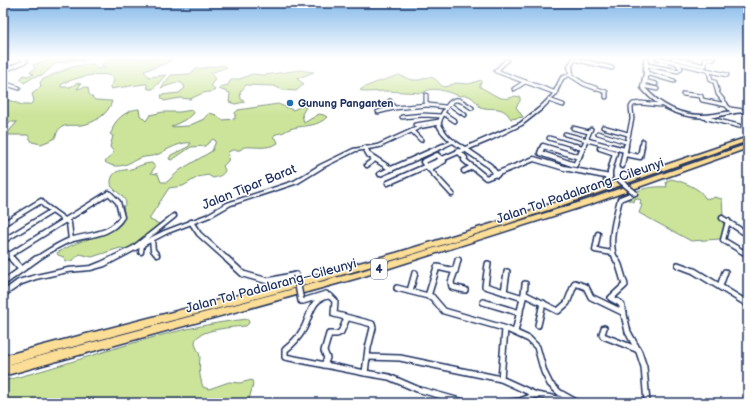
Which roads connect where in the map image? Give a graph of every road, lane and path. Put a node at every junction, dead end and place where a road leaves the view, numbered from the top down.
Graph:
1 (512, 77) edge
2 (564, 77) edge
3 (574, 77) edge
4 (645, 77) edge
5 (660, 77) edge
6 (710, 77) edge
7 (668, 79) joint
8 (644, 81) junction
9 (674, 81) dead end
10 (3, 82) edge
11 (525, 82) junction
12 (656, 84) dead end
13 (643, 86) junction
14 (19, 88) dead end
15 (514, 89) dead end
16 (657, 89) dead end
17 (556, 93) junction
18 (683, 94) dead end
19 (426, 96) dead end
20 (606, 97) dead end
21 (549, 100) junction
22 (390, 101) dead end
23 (449, 104) junction
24 (726, 104) junction
25 (428, 105) junction
26 (563, 105) dead end
27 (660, 105) junction
28 (445, 107) junction
29 (394, 108) junction
30 (472, 108) dead end
31 (732, 111) junction
32 (746, 111) edge
33 (378, 112) dead end
34 (442, 115) junction
35 (465, 115) dead end
36 (402, 117) dead end
37 (703, 117) junction
38 (455, 121) dead end
39 (440, 122) junction
40 (615, 124) dead end
41 (415, 125) dead end
42 (739, 126) dead end
43 (603, 127) dead end
44 (573, 128) dead end
45 (613, 130) junction
46 (412, 131) junction
47 (565, 134) dead end
48 (598, 134) dead end
49 (628, 134) junction
50 (549, 138) dead end
51 (748, 139) edge
52 (421, 140) dead end
53 (586, 140) junction
54 (454, 141) junction
55 (626, 142) junction
56 (643, 142) dead end
57 (748, 146) edge
58 (364, 148) junction
59 (465, 148) junction
60 (583, 148) junction
61 (600, 148) dead end
62 (458, 151) junction
63 (625, 152) junction
64 (579, 157) junction
65 (441, 158) junction
66 (375, 159) junction
67 (367, 165) dead end
68 (426, 165) junction
69 (622, 166) dead end
70 (472, 167) junction
71 (391, 169) junction
72 (429, 169) junction
73 (464, 171) dead end
74 (380, 174) dead end
75 (497, 175) junction
76 (610, 177) junction
77 (388, 183) dead end
78 (452, 194) dead end
79 (52, 211) junction
80 (174, 216) dead end
81 (722, 218) dead end
82 (65, 219) junction
83 (191, 222) junction
84 (728, 222) junction
85 (3, 224) edge
86 (598, 234) dead end
87 (748, 235) edge
88 (71, 240) junction
89 (152, 240) junction
90 (3, 241) edge
91 (142, 245) junction
92 (3, 249) edge
93 (128, 252) junction
94 (141, 252) dead end
95 (612, 253) junction
96 (10, 255) junction
97 (157, 255) dead end
98 (748, 255) edge
99 (3, 259) edge
100 (458, 260) dead end
101 (488, 264) dead end
102 (678, 266) dead end
103 (22, 269) junction
104 (455, 271) junction
105 (507, 272) dead end
106 (726, 272) dead end
107 (415, 273) dead end
108 (3, 283) edge
109 (525, 284) dead end
110 (720, 286) junction
111 (398, 288) dead end
112 (465, 290) dead end
113 (410, 291) junction
114 (504, 292) junction
115 (3, 294) edge
116 (326, 296) junction
117 (428, 296) junction
118 (524, 296) junction
119 (482, 302) dead end
120 (543, 303) junction
121 (748, 304) edge
122 (520, 313) junction
123 (624, 313) junction
124 (347, 318) junction
125 (538, 325) dead end
126 (604, 328) dead end
127 (505, 329) junction
128 (515, 332) junction
129 (636, 349) junction
130 (367, 357) junction
131 (3, 361) edge
132 (324, 365) junction
133 (3, 370) edge
134 (365, 373) junction
135 (501, 379) junction
136 (536, 395) junction
137 (529, 401) edge
138 (467, 403) edge
139 (502, 403) edge
140 (578, 403) edge
141 (647, 403) edge

1 - 11 street
2 - 17 street
3 - 20 street
4 - 8 street
5 - 7 street
6 - 24 street
7 - 9 street
8 - 12 street
8 - 13 street
10 - 14 street
11 - 15 street
11 - 17 street
13 - 16 street
13 - 27 street
17 - 21 street
18 - 24 street
19 - 25 street
21 - 26 street
21 - 59 street
22 - 29 street
23 - 28 street
23 - 30 street
23 - 35 street
24 - 31 street
25 - 28 street
25 - 29 street
27 - 37 street
27 - 49 street
28 - 34 street
29 - 33 street
31 - 32 street
31 - 37 street
34 - 36 street
34 - 38 street
34 - 39 street
37 - 42 street
39 - 41 street
39 - 46 street, Jalan Tipar Barat
39 - 54 street
40 - 45 street
43 - 45 street
44 - 53 street
45 - 49 street
46 - 52 street
46 - 58 street, Jalan Tipar Barat
47 - 53 street
48 - 55 street
49 - 55 street
50 - 60 street
51 - 131 highway, Jalan Tol Padalarang–Cileunyi / 4
53 - 60 street
53 - 63 street
54 - 59 street
54 - 71 street
55 - 63 street
56 - 63 street
57 - 133 highway, Jalan Tol Padalarang–Cileunyi / 4
58 - 66 street
58 - 83 street, Jalan Tipar Barat
59 - 62 street
59 - 75 street
60 - 64 street
61 - 76 street
62 - 65 street
62 - 70 street
63 - 69 street
64 - 64 street
65 - 68 street
65 - 72 street
66 - 67 street
66 - 71 street
68 - 72 street
68 - 77 street
70 - 73 street
70 - 75 street
71 - 74 street
72 - 78 street
75 - 76 street
76 - 95 street, bridge
79 - 82 street
79 - 85 street
79 - 90 street
80 - 93 street
81 - 84 street
82 - 88 street
82 - 88 street
82 - 96 street
83 - 89 street, Jalan Tipar Barat
83 - 116 street, bridge
84 - 87 street
84 - 98 street
86 - 95 street
88 - 103 street
89 - 91 street, Jalan Tipar Barat
89 - 97 street
91 - 93 street, Jalan Tipar Barat
91 - 94 street
92 - 96 street
93 - 115 street, Jalan Tipar Barat
95 - 123 street
96 - 99 street
96 - 103 street
100 - 104 street
101 - 114 street
102 - 110 street
103 - 108 street
104 - 112 street
104 - 117 street
105 - 114 street
106 - 110 street
107 - 113 street
109 - 118 street
110 - 121 street
111 - 113 street
113 - 117 street
114 - 118 street
116 - 124 street
116 - 132 street
117 - 127 street
118 - 120 street
118 - 122 street
119 - 122 street
120 - 123 street
120 - 125 street
122 - 128 street
123 - 129 street
124 - 130 street
124 - 132 street
126 - 129 street
127 - 128 street
127 - 135 street
128 - 140 street
129 - 141 street
130 - 134 street
130 - 135 street
132 - 134 street
134 - 138 street
135 - 136 street
136 - 137 street
136 - 140 street
137 - 139 street

